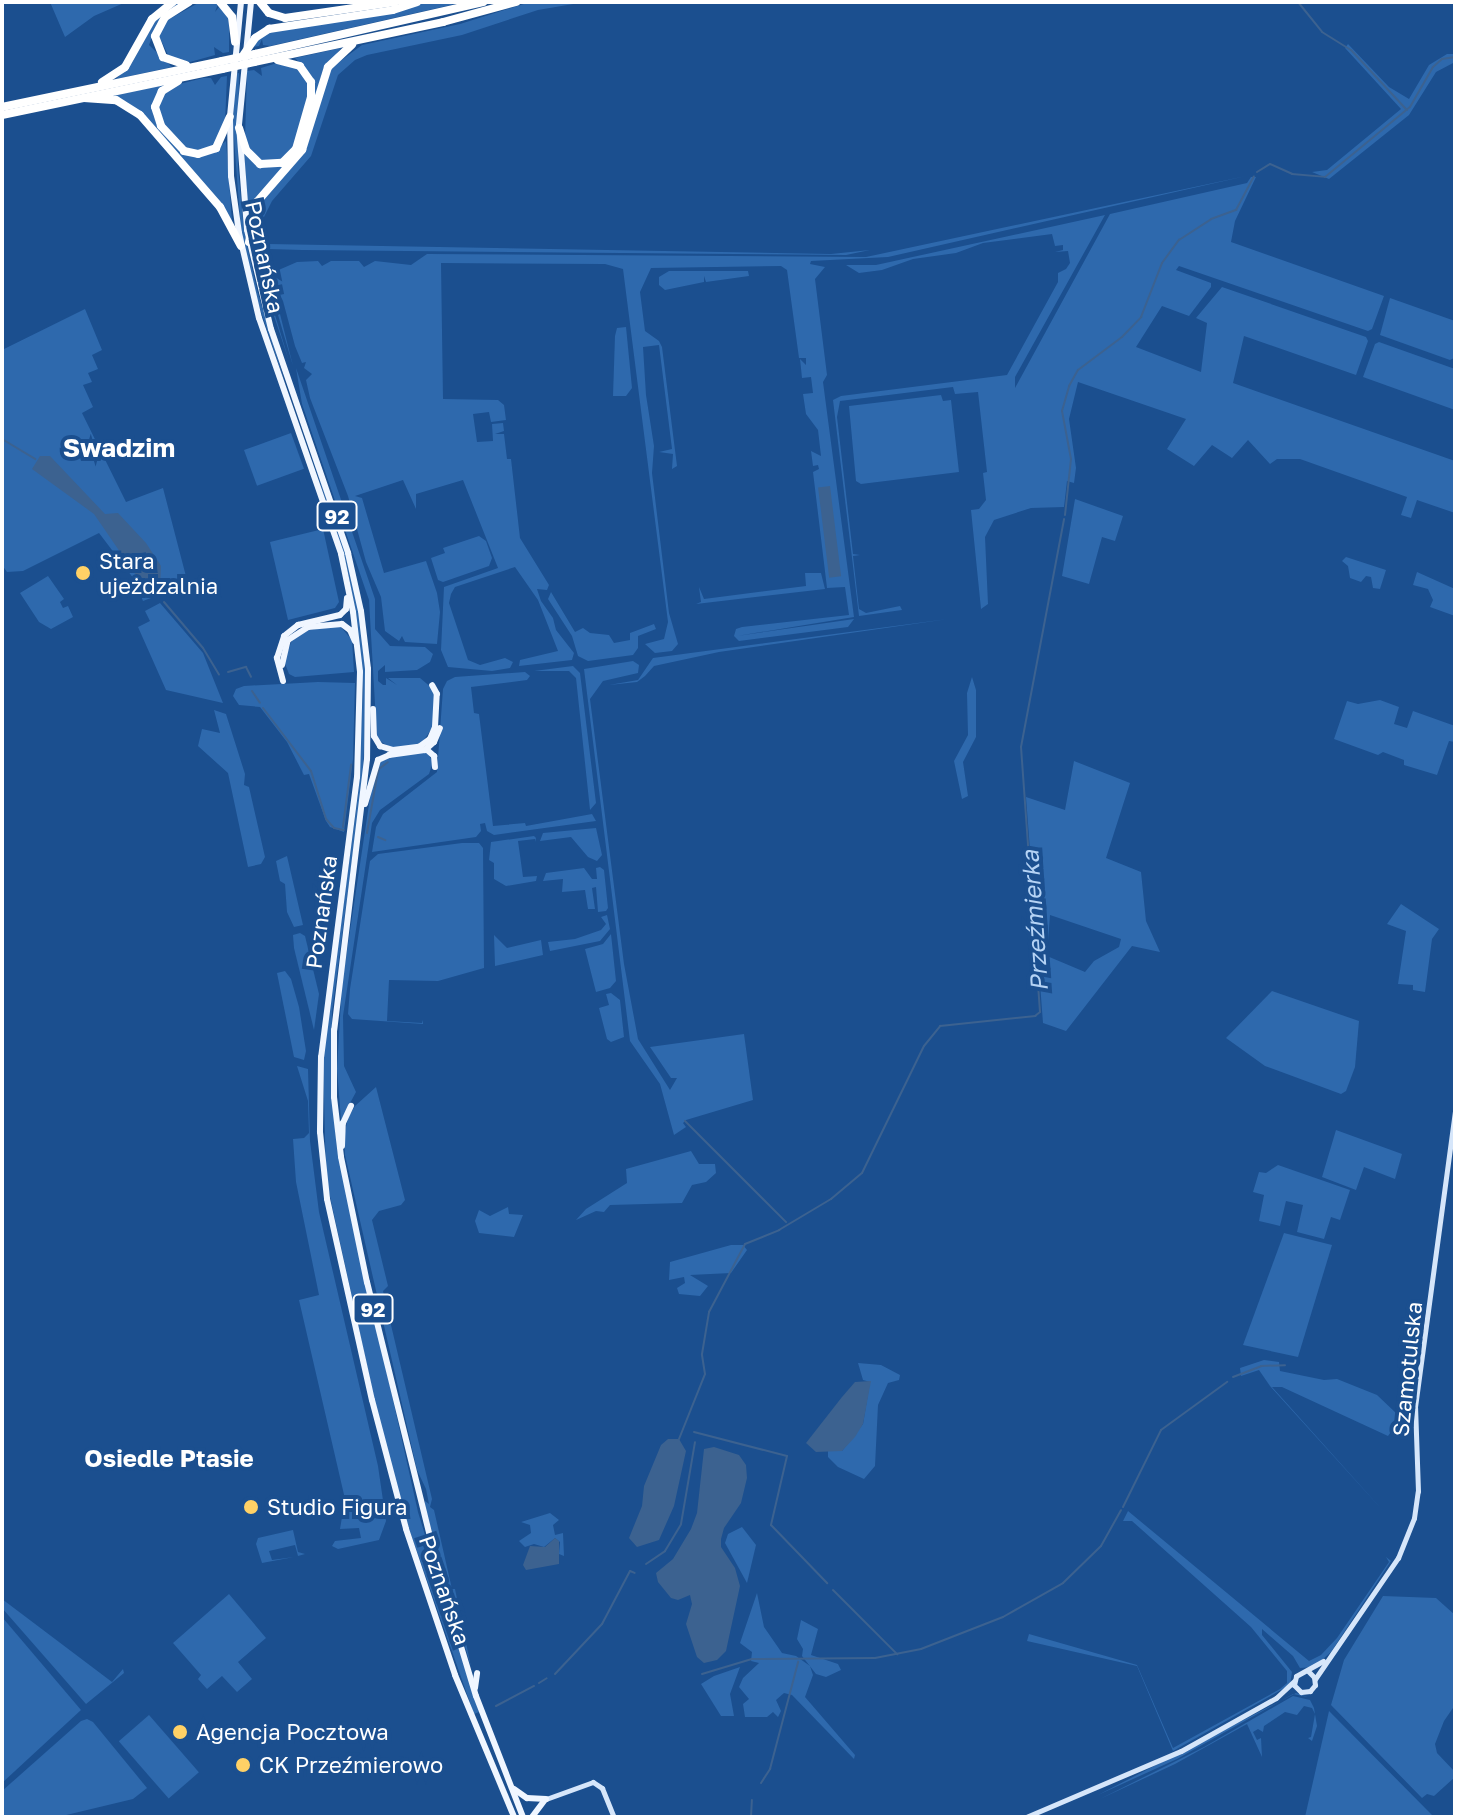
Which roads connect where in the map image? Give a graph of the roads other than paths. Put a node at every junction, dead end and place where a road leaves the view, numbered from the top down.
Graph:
1 (173, 2) edge
2 (189, 2) edge
3 (220, 2) edge
4 (241, 2) edge
5 (251, 2) edge
6 (260, 2) edge
7 (395, 2) edge
8 (417, 2) edge
9 (474, 2) edge
10 (483, 2) edge
11 (516, 2) edge
12 (462, 8) junction
13 (374, 37) junction
14 (235, 42) junction
15 (244, 54) junction
16 (257, 59) junction
17 (203, 65) junction
18 (222, 65) junction
19 (189, 76) junction
20 (82, 94) junction
21 (62, 99) junction
22 (2, 107) edge
23 (2, 115) edge
24 (230, 117) junction
25 (239, 128) junction
26 (245, 244) junction
27 (345, 570) junction
28 (359, 656) junction
29 (368, 682) junction
30 (432, 685) dead end
31 (440, 728) dead end
32 (423, 748) junction
33 (435, 767) dead end
34 (359, 822) junction
35 (351, 1106) dead end
36 (1455, 1110) edge
37 (341, 1157) junction
38 (1331, 1656) junction
39 (1308, 1671) junction
40 (477, 1673) dead end
41 (1315, 1679) junction
42 (1294, 1681) junction
43 (1301, 1692) junction
44 (476, 1696) junction
45 (1276, 1698) junction
46 (508, 1780) junction
47 (546, 1799) junction
48 (514, 1817) edge
49 (523, 1817) edge
50 (532, 1817) edge
51 (614, 1817) edge
52 (1026, 1817) edge

1 - 20 highway
2 - 17 highway
3 - 14 highway
4 - 14 main road, Poznańska / 92
5 - 15 main road, Poznańska / 92
6 - 7 highway
8 - 15 highway
9 - 12 highway
10 - 12 highway
11 - 13 highway
12 - 16 highway
13 - 16 highway
13 - 26 highway
14 - 24 main road, Poznańska / 92
15 - 25 main road, Poznańska / 92
16 - 18 highway, bridge
16 - 25 highway
17 - 18 highway
17 - 20 highway
18 - 19 highway
19 - 20 highway
19 - 24 highway
20 - 21 highway
20 - 26 highway
21 - 22 highway
21 - 23 highway
24 - 26 main road, Poznańska / 92
25 - 26 main road, Poznańska / 92
26 - 27 main road, Poznańska / 92
26 - 29 main road, Poznańska / 92
27 - 28 main road, Poznańska / 92
27 - 28 main road
28 - 48 main road, Poznańska / 92
29 - 32 main road
29 - 34 main road, Poznańska / 92
30 - 32 main road
31 - 32 main road
32 - 33 main road
32 - 34 main road
34 - 37 main road, Poznańska / 92
35 - 37 main road
36 - 38 street, Szamotulska
37 - 44 main road, Poznańska / 92
38 - 39 street, Szamotulska
38 - 41 street, Szamotulska
39 - 41 street
39 - 42 street
40 - 44 main road
41 - 43 street
42 - 43 street
42 - 45 street
43 - 45 street
44 - 46 main road, Poznańska / 92
45 - 52 street
46 - 47 main road
46 - 49 main road, Poznańska / 92
47 - 50 main road
47 - 51 street

